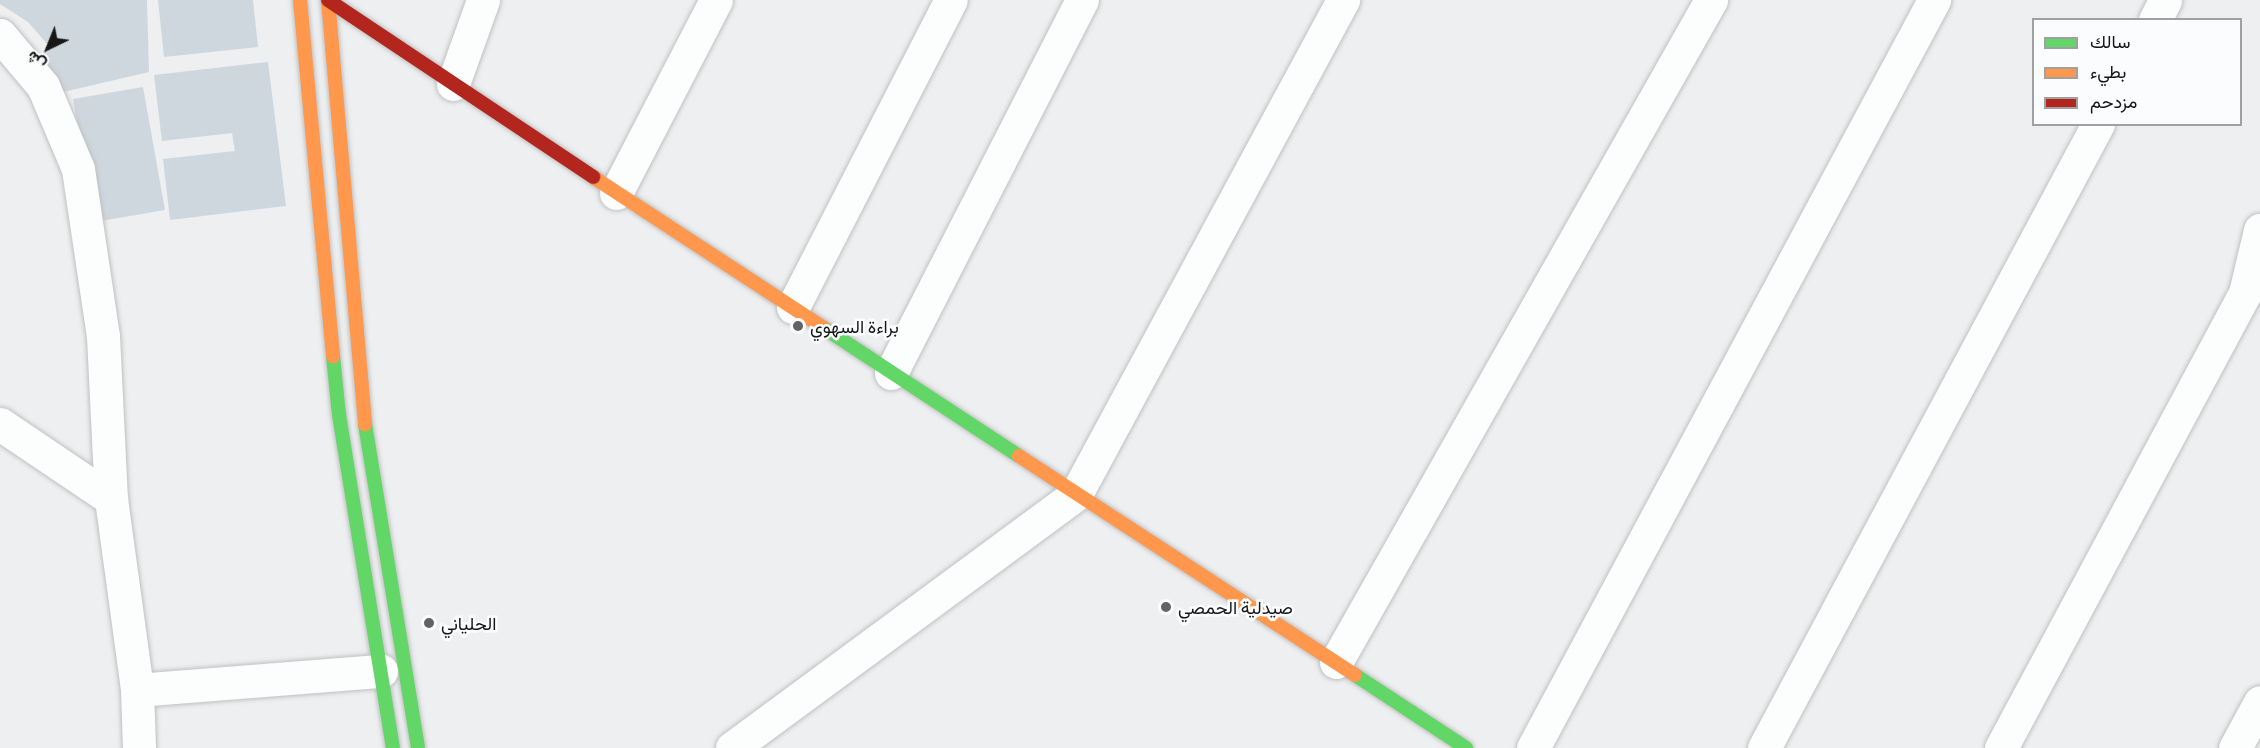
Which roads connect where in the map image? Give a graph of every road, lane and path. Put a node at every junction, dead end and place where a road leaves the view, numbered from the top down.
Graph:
1 (300, 0) edge
2 (328, 0) edge
3 (483, 0) edge
4 (716, 0) edge
5 (951, 0) edge
6 (1082, 0) edge
7 (1343, 0) edge
8 (1711, 0) edge
9 (1934, 0) edge
10 (2165, 0) edge
11 (2156, 18) edge
12 (0, 35) edge
13 (453, 84) junction
14 (2097, 126) edge
15 (616, 193) junction
16 (2260, 230) edge
17 (793, 307) junction
18 (891, 373) junction
19 (0, 424) edge
20 (1076, 494) junction
21 (111, 499) junction
22 (1336, 662) junction
23 (381, 671) junction
24 (137, 690) junction
25 (2260, 702) edge
26 (139, 748) edge
27 (393, 748) edge
28 (418, 748) edge
29 (732, 748) edge
30 (1466, 748) edge
31 (1533, 748) edge
32 (1764, 748) edge
33 (2001, 748) edge
34 (2235, 748) edge

1 - 23 main road
2 - 13 main road
2 - 28 main road
3 - 13 street
4 - 15 street
5 - 17 street
6 - 18 street
7 - 20 street
8 - 22 street
9 - 31 street
10 - 11 street
12 - 21 street
13 - 15 main road
14 - 32 street
15 - 17 main road
16 - 33 street
17 - 18 main road
18 - 20 main road
19 - 21 street
20 - 22 main road
20 - 29 street
21 - 24 street
22 - 30 main road
23 - 24 street
23 - 27 main road
24 - 26 street
25 - 34 street

